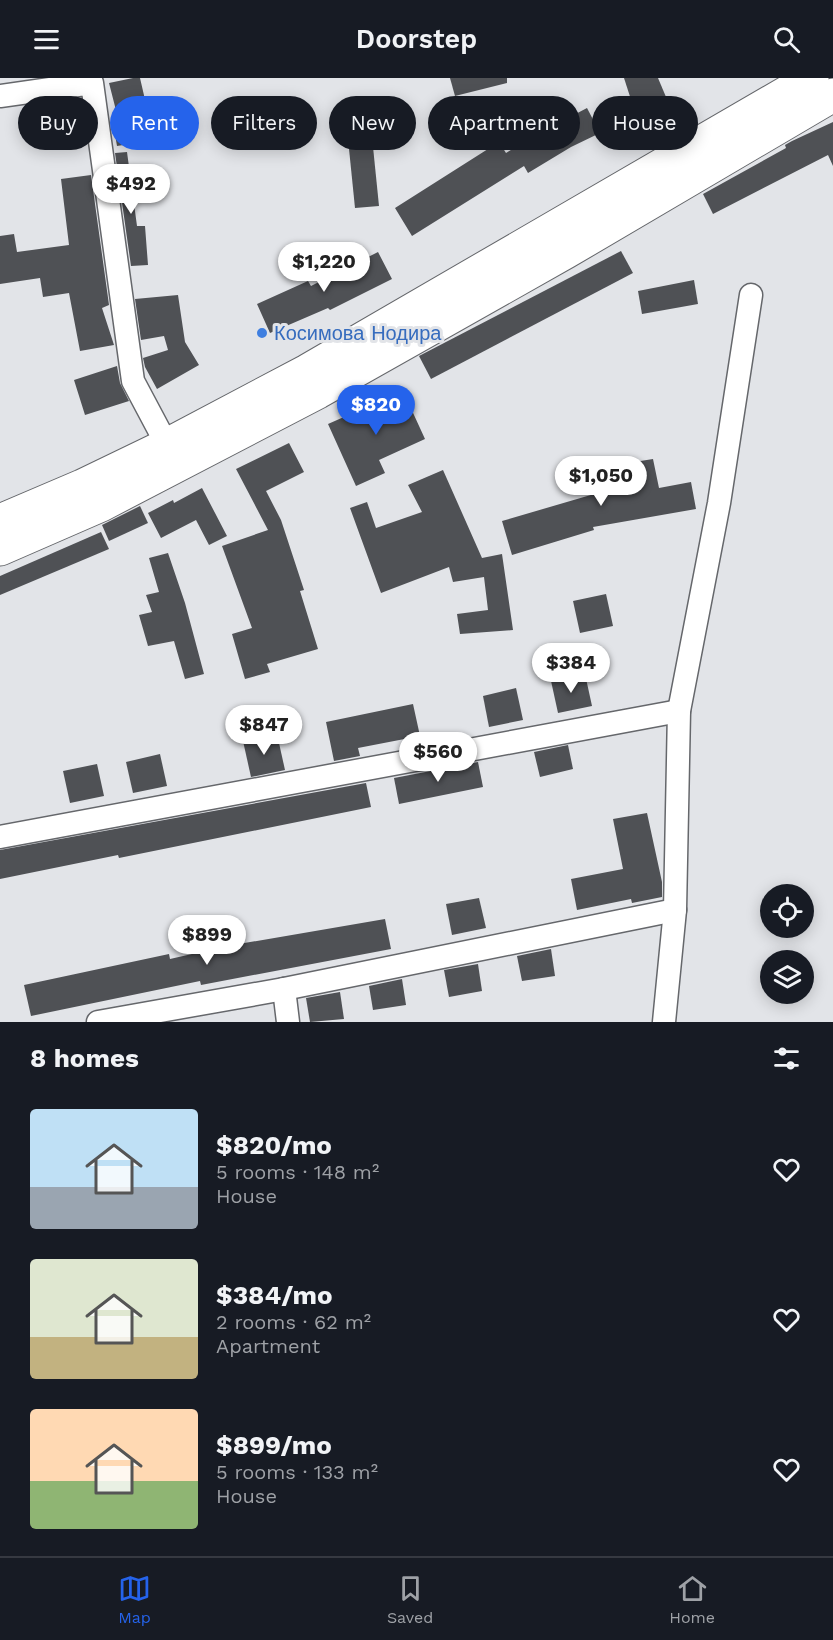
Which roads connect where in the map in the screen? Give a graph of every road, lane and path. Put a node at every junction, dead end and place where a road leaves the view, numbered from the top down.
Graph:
1 (812, 78) edge
2 (833, 95) edge
3 (0, 96) edge
4 (560, 240) junction
5 (751, 295) dead end
6 (313, 381) junction
7 (167, 445) junction
8 (0, 521) edge
9 (0, 549) edge
10 (679, 711) junction
11 (0, 837) edge
12 (675, 910) junction
13 (284, 989) junction
14 (98, 1022) edge
15 (288, 1022) edge
16 (664, 1022) edge

1 - 4 main road
2 - 4 main road
3 - 7 street
4 - 6 main road
5 - 10 street
6 - 7 main road
6 - 9 main road
7 - 8 main road
10 - 11 street
10 - 12 street
12 - 13 street
12 - 16 street
13 - 14 street
13 - 15 street

